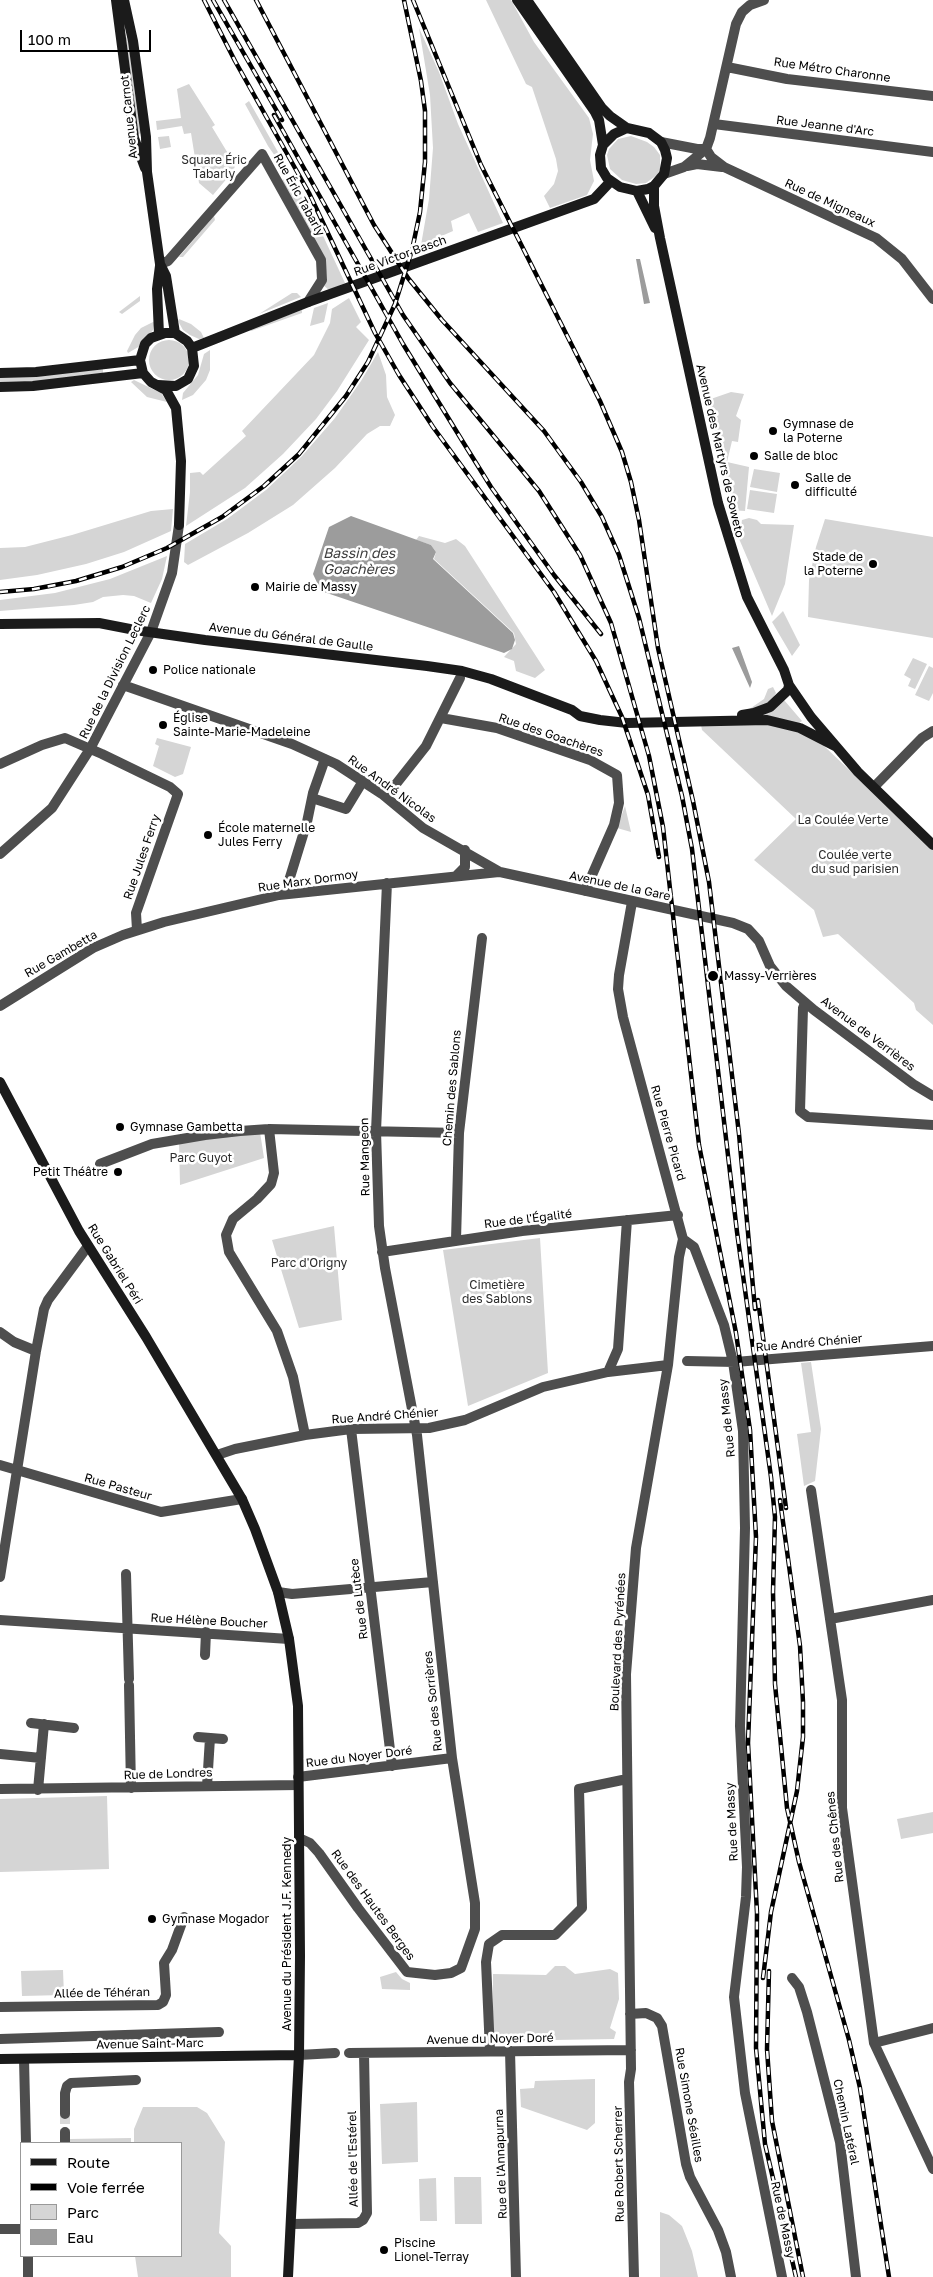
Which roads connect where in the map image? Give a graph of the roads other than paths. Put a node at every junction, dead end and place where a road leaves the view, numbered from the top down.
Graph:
1 (116, 0) edge
2 (124, 0) edge
3 (517, 0) edge
4 (527, 0) edge
5 (764, 0) edge
6 (749, 3) edge
7 (727, 67) junction
8 (933, 96) edge
9 (714, 124) junction
10 (627, 128) junction
11 (661, 142) junction
12 (603, 145) junction
13 (686, 147) junction
14 (706, 148) junction
15 (933, 152) edge
16 (684, 167) junction
17 (724, 167) junction
18 (147, 172) junction
19 (664, 174) junction
20 (611, 182) junction
21 (654, 186) junction
22 (637, 191) junction
23 (660, 238) junction
24 (160, 265) junction
25 (932, 296) edge
26 (308, 302) junction
27 (174, 333) junction
28 (159, 334) junction
29 (192, 348) junction
30 (140, 360) junction
31 (0, 373) edge
32 (143, 373) junction
33 (188, 379) junction
34 (158, 385) junction
35 (0, 387) edge
36 (176, 408) junction
37 (0, 624) edge
38 (151, 632) junction
39 (460, 678) dead end
40 (123, 685) junction
41 (789, 685) junction
42 (572, 710) junction
43 (441, 718) junction
44 (933, 731) edge
45 (835, 746) junction
46 (90, 748) junction
47 (325, 759) junction
48 (0, 764) edge
49 (363, 781) junction
50 (874, 787) junction
51 (382, 794) junction
52 (312, 798) junction
53 (933, 845) edge
54 (465, 850) junction
55 (0, 854) edge
56 (500, 872) junction
57 (456, 876) junction
58 (387, 883) junction
59 (585, 891) junction
60 (289, 894) junction
61 (632, 902) junction
62 (733, 924) joint
63 (137, 930) junction
64 (482, 938) dead end
65 (805, 1003) junction
66 (0, 1006) edge
67 (0, 1082) edge
68 (933, 1096) edge
69 (933, 1126) edge
70 (269, 1129) junction
71 (376, 1131) junction
72 (460, 1133) junction
73 (100, 1164) dead end
74 (678, 1215) junction
75 (628, 1220) junction
76 (683, 1239) junction
77 (456, 1240) junction
78 (88, 1246) junction
79 (382, 1252) junction
80 (0, 1332) edge
81 (933, 1346) edge
82 (36, 1351) junction
83 (687, 1361) dead end
84 (733, 1362) junction
85 (668, 1365) junction
86 (608, 1372) junction
87 (416, 1428) junction
88 (351, 1429) junction
89 (304, 1435) junction
90 (217, 1455) junction
91 (0, 1465) edge
92 (18, 1471) junction
93 (811, 1490) dead end
94 (242, 1499) junction
95 (126, 1574) dead end
96 (0, 1578) edge
97 (433, 1582) junction
98 (371, 1588) junction
99 (278, 1592) junction
100 (933, 1600) edge
101 (830, 1619) junction
102 (0, 1620) edge
103 (128, 1629) junction
104 (206, 1632) junction
105 (289, 1639) junction
106 (205, 1655) dead end
107 (31, 1723) dead end
108 (44, 1724) junction
109 (74, 1728) dead end
110 (198, 1737) dead end
111 (210, 1738) junction
112 (223, 1739) dead end
113 (0, 1754) edge
114 (41, 1758) junction
115 (452, 1758) junction
116 (392, 1766) junction
117 (627, 1778) junction
118 (298, 1781) junction
119 (207, 1786) junction
120 (131, 1788) junction
121 (0, 1789) edge
122 (38, 1790) junction
123 (299, 1838) junction
124 (184, 1917) dead end
125 (461, 1968) joint
126 (792, 1978) dead end
127 (0, 2007) edge
128 (630, 2014) junction
129 (933, 2028) edge
130 (219, 2032) dead end
131 (0, 2039) edge
132 (874, 2043) junction
133 (631, 2050) junction
134 (490, 2051) junction
135 (510, 2051) junction
136 (335, 2053) dead end
137 (349, 2053) dead end
138 (364, 2053) junction
139 (300, 2055) junction
140 (0, 2059) edge
141 (24, 2059) junction
142 (136, 2080) dead end
143 (65, 2114) tunnel mouth
144 (65, 2132) tunnel mouth
145 (26, 2142) edge
146 (65, 2142) edge
147 (933, 2169) edge
148 (290, 2224) junction
149 (0, 2229) edge
150 (20, 2229) edge
151 (28, 2257) edge
152 (28, 2277) edge
153 (288, 2277) edge
154 (516, 2277) edge
155 (634, 2277) edge
156 (731, 2277) edge
157 (782, 2277) edge
158 (856, 2277) edge

1 - 18 street, Avenue Carnot
2 - 18 street, Avenue Carnot
3 - 12 street
4 - 10 street
5 - 6 street
6 - 7 street
7 - 8 street, Rue Métro Charonne
7 - 9 street
9 - 13 street
9 - 14 street
9 - 15 street, Rue Jeanne d'Arc
10 - 11 street
10 - 12 street
11 - 13 street
11 - 19 street
12 - 20 street
13 - 14 street
14 - 16 street
14 - 17 street, Rue de Migneaux
16 - 17 street, Rue de Migneaux
16 - 19 street
17 - 25 street, Rue de Migneaux
18 - 24 street, Avenue Carnot
19 - 21 street
20 - 22 street
20 - 26 street, Rue Victor Basch
21 - 22 street
21 - 23 street, Avenue des Martyrs de Soweto
22 - 23 street, Avenue des Martyrs de Soweto
23 - 41 street, Avenue des Martyrs de Soweto
24 - 26 street, Rue Éric Tabarly
24 - 27 street, Avenue Carnot
24 - 28 street, Avenue Carnot
26 - 29 street, Rue Victor Basch
27 - 28 street
27 - 29 street
28 - 30 street
29 - 33 street
30 - 31 street
30 - 32 street
32 - 34 street
32 - 35 street
33 - 34 street
33 - 36 street, Rue de la Division Leclerc
34 - 36 street, Rue de la Division Leclerc
36 - 38 street, Rue de la Division Leclerc
37 - 38 street, Avenue du Général de Gaulle
38 - 40 street, Rue de la Division Leclerc
38 - 42 street, Avenue du Général de Gaulle
39 - 43 street
40 - 46 street, Rue de la Division Leclerc
40 - 47 street, Rue André Nicolas
41 - 42 street, Avenue du Général de Gaulle
41 - 45 street, Avenue des Martyrs de Soweto
42 - 45 street, Avenue du Général de Gaulle
43 - 51 street
43 - 59 street, Rue des Goachères
44 - 50 street
45 - 50 street, Avenue des Martyrs de Soweto
46 - 48 street
46 - 55 street, Rue de la Division Leclerc
46 - 63 street, Rue Jules Ferry
47 - 49 street, Rue André Nicolas
47 - 52 street
49 - 51 street, Rue André Nicolas
49 - 52 street
50 - 53 street, Avenue des Martyrs de Soweto
51 - 54 street, Rue André Nicolas
52 - 60 street
54 - 56 street, Rue André Nicolas
54 - 57 street
56 - 57 street, Rue Marx Dormoy
56 - 59 street, Avenue de la Gare
57 - 58 street, Rue Marx Dormoy
58 - 60 street, Rue Marx Dormoy
58 - 71 street, Rue Mangeon
59 - 61 street, Avenue de la Gare
60 - 63 street, Rue Marx Dormoy
61 - 62 street, Avenue de la Gare
61 - 74 street, Rue Pierre Picard
62 - 65 street, Avenue de Verrières
63 - 66 street, Rue Gambetta
64 - 72 street, Chemin des Sablons
65 - 68 street, Avenue de Verrières
65 - 69 street
67 - 78 street, Rue Gabriel Péri
70 - 71 street
70 - 73 street
70 - 89 street
71 - 72 street
71 - 79 street, Rue Mangeon
72 - 77 street, Chemin des Sablons
74 - 75 street, Rue de l'Égalité
74 - 76 street, Rue Pierre Picard
75 - 77 street, Rue de l'Égalité
75 - 86 street
76 - 84 street, Rue Pierre Picard
76 - 85 street, Boulevard des Pyrénées
77 - 79 street, Rue de l'Égalité
78 - 82 street
78 - 90 street, Rue Gabriel Péri
79 - 87 street, Rue Mangeon
80 - 82 street
81 - 84 street, Rue André Chénier
82 - 92 street
83 - 84 street, Rue André Chénier
84 - 157 street, Rue de Massy
85 - 86 street, Rue André Chénier
85 - 117 street, Boulevard des Pyrénées
86 - 87 street, Rue André Chénier
87 - 88 street, Rue André Chénier
87 - 97 street, Rue des Sorrières
88 - 89 street, Rue André Chénier
88 - 98 street, Rue de Lutèce
89 - 90 street, Rue André Chénier
90 - 94 street, Rue Gabriel Péri
91 - 92 street, Rue Pasteur
92 - 94 street, Rue Pasteur
92 - 96 street
93 - 101 street, Rue des Chênes
94 - 99 street, Avenue du Président J.F. Kennedy
95 - 103 street
97 - 98 street
97 - 115 street, Rue des Sorrières
98 - 99 street
98 - 116 street, Rue de Lutèce
99 - 105 street, Avenue du Président J.F. Kennedy
100 - 101 street
101 - 132 street, Rue des Chênes
102 - 103 street, Rue Hélène Boucher
103 - 104 street, Rue Hélène Boucher
103 - 120 street
104 - 105 street, Rue Hélène Boucher
104 - 106 street
105 - 118 street, Avenue du Président J.F. Kennedy
107 - 108 street
108 - 109 street
108 - 114 street
110 - 111 street
111 - 112 street
111 - 119 street
113 - 114 street
114 - 122 street
115 - 116 street, Rue du Noyer Doré
115 - 125 street, Rue des Sorrières
116 - 118 street, Rue du Noyer Doré
117 - 128 street, Boulevard des Pyrénées
117 - 134 street
118 - 119 street, Rue de Londres
118 - 123 street, Avenue du Président J.F. Kennedy
119 - 120 street, Rue de Londres
120 - 122 street, Rue de Londres
121 - 122 street, Rue de Londres
123 - 125 street, Rue des Hautes Berges
123 - 139 street, Avenue du Président J.F. Kennedy
124 - 127 street, Allée de Téhéran
126 - 158 street, Chemin Latéral
128 - 133 street, Boulevard des Pyrénées
128 - 156 street, Rue Simone Séailles
129 - 132 street
130 - 131 street, Avenue Saint-Marc
132 - 147 street, Rue des Chênes
133 - 135 street, Avenue du Noyer Doré
133 - 155 street, Rue Robert Scherrer
134 - 135 street, Avenue du Noyer Doré
134 - 138 street, Avenue du Noyer Doré
135 - 154 street, Rue de l'Annapurna
136 - 139 street
137 - 138 street, Avenue du Noyer Doré
138 - 148 street, Allée de l'Estérel
139 - 141 street, Avenue Saint-Marc
139 - 148 street, Avenue du Président J.F. Kennedy
140 - 141 street, Avenue Saint-Marc
141 - 145 street
142 - 143 street
144 - 146 street
148 - 153 street, Avenue du Président J.F. Kennedy
149 - 150 street
151 - 152 street

